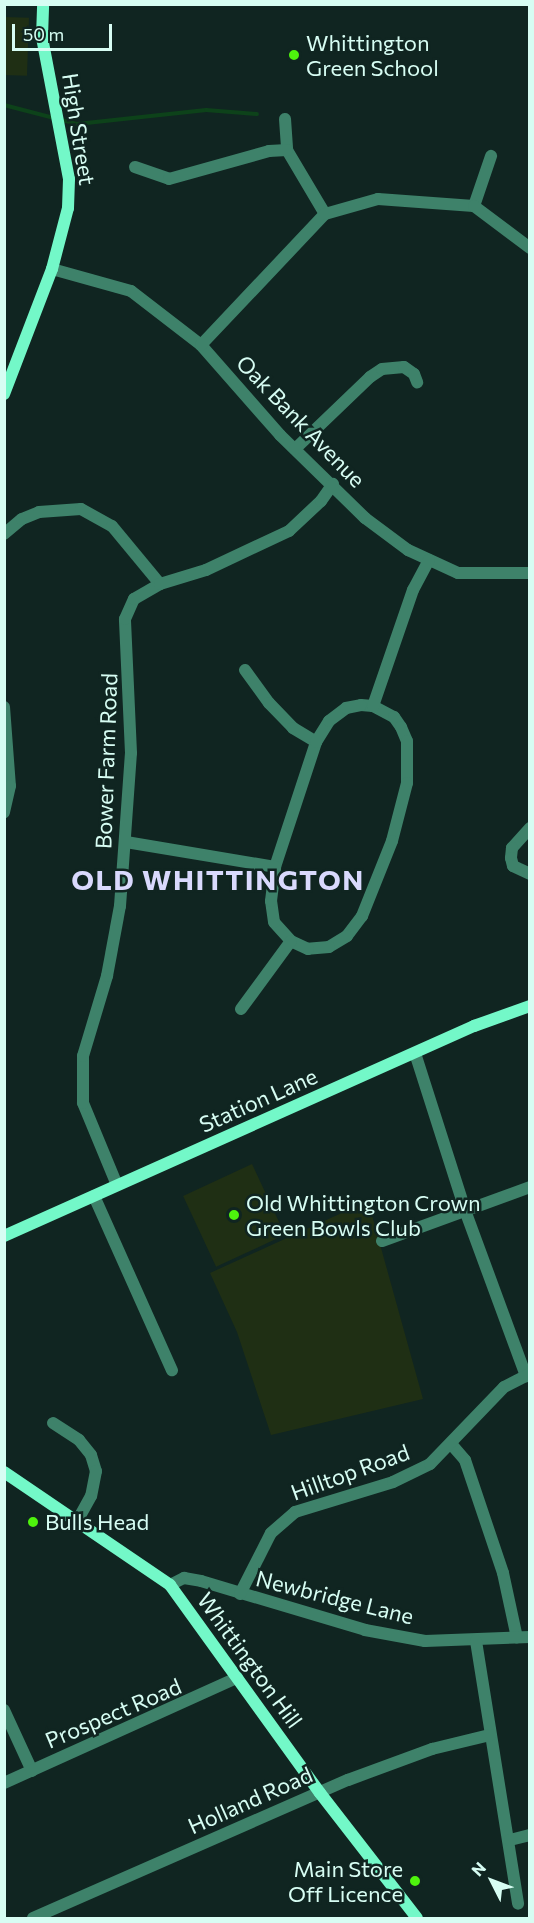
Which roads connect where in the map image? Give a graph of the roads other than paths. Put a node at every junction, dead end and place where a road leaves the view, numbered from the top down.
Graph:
1 (43, 4) edge
2 (285, 119) dead end
3 (287, 150) junction
4 (491, 156) dead end
5 (135, 167) dead end
6 (474, 206) junction
7 (325, 214) junction
8 (530, 248) edge
9 (51, 269) junction
10 (201, 345) junction
11 (417, 382) dead end
12 (4, 394) edge
13 (295, 449) junction
14 (333, 484) junction
15 (4, 534) edge
16 (429, 560) junction
17 (530, 573) edge
18 (160, 584) junction
19 (245, 669) dead end
20 (373, 706) junction
21 (4, 707) edge
22 (316, 742) junction
23 (4, 812) edge
24 (530, 828) edge
25 (126, 842) junction
26 (274, 867) junction
27 (530, 874) edge
28 (291, 941) junction
29 (530, 1006) edge
30 (241, 1009) dead end
31 (415, 1053) junction
32 (117, 1185) junction
33 (530, 1187) edge
34 (94, 1196) junction
35 (466, 1213) junction
36 (4, 1236) edge
37 (381, 1241) dead end
38 (172, 1370) dead end
39 (528, 1375) edge
40 (53, 1424) dead end
41 (452, 1445) junction
42 (4, 1472) edge
43 (76, 1523) junction
44 (170, 1585) junction
45 (240, 1594) junction
46 (523, 1637) edge
47 (476, 1641) junction
48 (237, 1678) junction
49 (4, 1710) edge
50 (490, 1735) junction
51 (32, 1771) junction
52 (4, 1783) edge
53 (320, 1793) junction
54 (530, 1835) edge
55 (510, 1840) junction
56 (518, 1904) dead end
57 (33, 1918) edge
58 (417, 1918) edge

1 - 9 main road, High Street
2 - 3 street
3 - 5 street
3 - 7 street
4 - 6 street
6 - 7 street
6 - 8 street
7 - 10 street
9 - 10 street, Oak Bank Avenue
9 - 12 main road, High Street
10 - 13 street, Oak Bank Avenue
11 - 13 street
13 - 14 street, Oak Bank Avenue
14 - 16 street, Oak Bank Avenue
14 - 18 street, Bower Farm Road
15 - 18 street
16 - 17 street, Oak Bank Avenue
16 - 20 street
18 - 25 street, Bower Farm Road
19 - 22 street
20 - 22 street
20 - 28 street
21 - 23 street
22 - 26 street
24 - 27 street
25 - 26 street
25 - 32 street, Bower Farm Road
26 - 28 street
28 - 30 street
29 - 31 main road, Station Lane
31 - 32 main road, Station Lane
31 - 35 street, Hilltop Road
32 - 34 main road, Station Lane
33 - 35 street
34 - 36 main road, Station Lane
34 - 38 street
35 - 37 street
35 - 39 street, Hilltop Road
39 - 41 street, Hilltop Road
40 - 43 street
41 - 45 street, Hilltop Road
41 - 46 street
42 - 43 main road, Whittington Hill
43 - 44 main road, Whittington Hill
44 - 45 street, Newbridge Lane
44 - 48 main road, Whittington Hill
45 - 47 street, Newbridge Lane
46 - 47 street, Newbridge Lane
47 - 50 street
48 - 51 street, Prospect Road
48 - 53 main road, Whittington Hill
49 - 51 street
50 - 53 street, Holland Road
50 - 55 street
51 - 52 street, Prospect Road
53 - 57 street, Holland Road
53 - 58 main road, Whittington Hill
54 - 55 street
55 - 56 street

